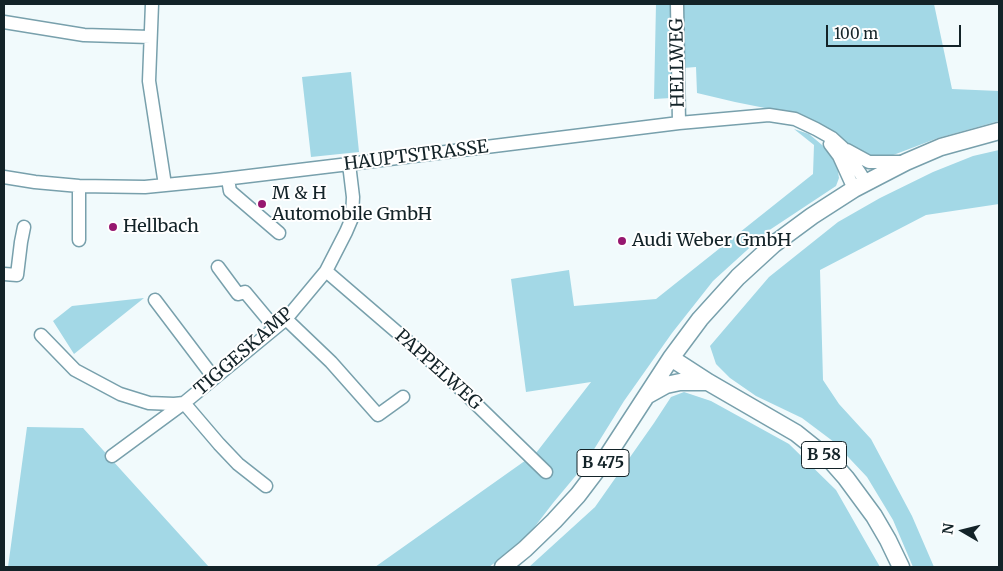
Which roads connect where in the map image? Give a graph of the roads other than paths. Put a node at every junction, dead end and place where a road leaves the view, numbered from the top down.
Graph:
1 (152, 4) edge
2 (677, 4) edge
3 (4, 22) edge
4 (150, 37) junction
5 (679, 123) junction
6 (999, 131) edge
7 (823, 134) junction
8 (843, 148) junction
9 (906, 162) junction
10 (349, 164) junction
11 (4, 178) edge
12 (228, 179) junction
13 (165, 185) junction
14 (79, 186) junction
15 (860, 186) junction
16 (24, 227) dead end
17 (279, 233) dead end
18 (79, 240) dead end
19 (218, 267) dead end
20 (326, 271) junction
21 (4, 274) edge
22 (154, 300) dead end
23 (286, 319) junction
24 (275, 328) junction
25 (41, 335) dead end
26 (671, 358) junction
27 (214, 378) junction
28 (708, 382) junction
29 (403, 397) dead end
30 (644, 398) junction
31 (184, 403) junction
32 (112, 456) dead end
33 (546, 472) dead end
34 (266, 486) dead end
35 (504, 567) edge
36 (901, 567) edge

1 - 4 street
2 - 5 street, HELLWEG
3 - 4 street
4 - 13 street
5 - 7 street, HAUPTSTRASSE
5 - 10 street, HAUPTSTRASSE
6 - 9 main road
7 - 8 street, HAUPTSTRASSE
7 - 15 street, HAUPTSTRASSE
8 - 9 street
8 - 15 street, HAUPTSTRASSE
9 - 15 main road
10 - 12 street, HAUPTSTRASSE
10 - 20 street, TIGGESKAMP
11 - 14 street, HAUPTSTRASSE
12 - 13 street, HAUPTSTRASSE
12 - 17 street
13 - 14 street, HAUPTSTRASSE
14 - 18 street
15 - 26 main road
16 - 21 street
19 - 24 street
20 - 23 street, TIGGESKAMP
20 - 33 street, PAPPELWEG
22 - 27 street
23 - 24 street, TIGGESKAMP
23 - 29 street
24 - 27 street, TIGGESKAMP
25 - 31 street, TIGGESKAMP
26 - 28 main road, B 58
26 - 30 main road, B 475
27 - 31 street, TIGGESKAMP
28 - 30 main road
28 - 36 main road, B 58
30 - 35 main road, B 475
31 - 32 street, TIGGESKAMP
31 - 34 street

